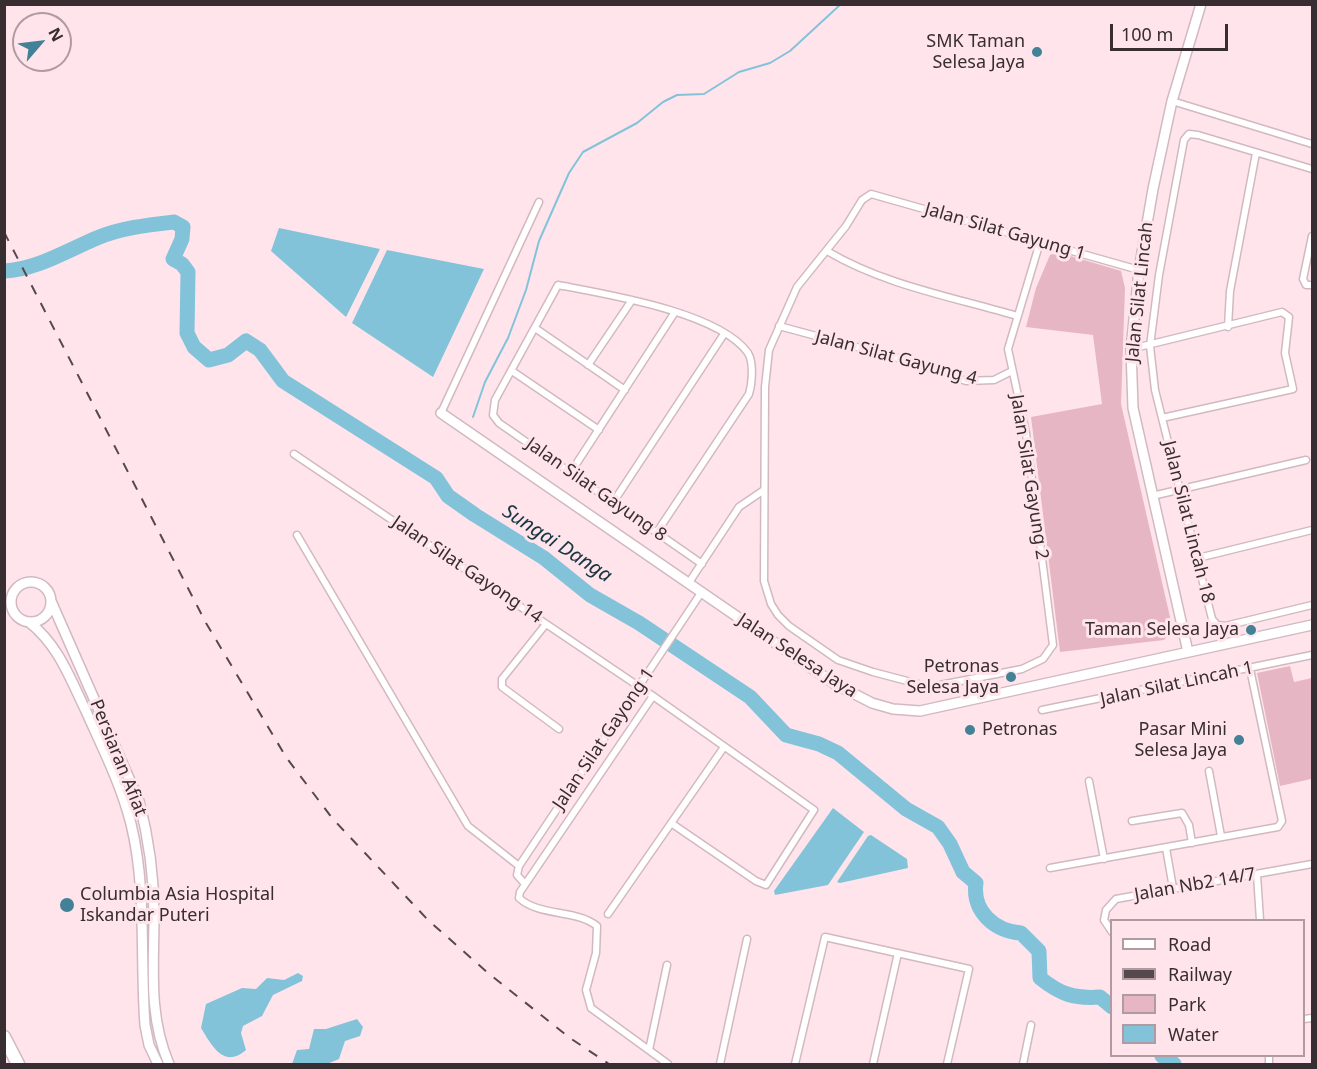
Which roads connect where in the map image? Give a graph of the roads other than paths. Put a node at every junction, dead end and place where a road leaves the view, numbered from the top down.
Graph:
1 (1201, 4) edge
2 (1172, 100) junction
3 (1312, 144) edge
4 (1256, 153) junction
5 (1312, 169) edge
6 (539, 202) dead end
7 (1312, 236) edge
8 (1040, 242) junction
9 (827, 251) junction
10 (1139, 270) junction
11 (1309, 285) edge
12 (632, 300) junction
13 (675, 312) junction
14 (1017, 316) junction
15 (778, 326) junction
16 (1228, 327) junction
17 (535, 328) junction
18 (724, 334) junction
19 (1150, 345) junction
20 (1131, 349) junction
21 (588, 365) junction
22 (512, 371) junction
23 (1012, 371) junction
24 (625, 390) junction
25 (441, 413) joint
26 (1162, 418) junction
27 (599, 430) junction
28 (294, 454) dead end
29 (1306, 460) dead end
30 (571, 472) junction
31 (764, 490) junction
32 (1181, 490) junction
33 (1151, 496) junction
34 (614, 501) junction
35 (1312, 530) edge
36 (657, 532) junction
37 (297, 535) dead end
38 (1198, 558) junction
39 (702, 564) junction
40 (688, 584) junction
41 (701, 593) junction
42 (51, 601) junction
43 (1312, 605) edge
44 (29, 622) junction
45 (546, 624) junction
46 (1312, 626) edge
47 (1188, 652) junction
48 (1312, 655) edge
49 (1250, 669) junction
50 (640, 686) junction
51 (653, 696) junction
52 (1042, 710) dead end
53 (559, 729) dead end
54 (724, 747) junction
55 (1209, 771) dead end
56 (1089, 782) dead end
57 (1132, 821) dead end
58 (671, 823) junction
59 (1221, 836) junction
60 (1192, 843) junction
61 (1166, 848) junction
62 (1104, 859) junction
63 (1312, 864) edge
64 (519, 866) junction
65 (1050, 868) dead end
66 (1257, 875) junction
67 (525, 884) junction
68 (1173, 888) junction
69 (608, 914) dead end
70 (141, 915) junction
71 (154, 915) junction
72 (1260, 919) edge
73 (1110, 929) edge
74 (141, 930) junction
75 (153, 931) junction
76 (747, 939) dead end
77 (898, 953) junction
78 (667, 965) dead end
79 (1031, 1025) dead end
80 (4, 1037) edge
81 (159, 1041) junction
82 (149, 1045) junction
83 (649, 1050) junction
84 (18, 1065) edge
85 (158, 1065) edge
86 (169, 1065) edge
87 (668, 1065) edge
88 (720, 1065) edge
89 (795, 1065) edge
90 (873, 1065) edge
91 (947, 1065) edge
92 (1023, 1065) edge

1 - 2 street, Jalan Silat Lincah
2 - 3 street
2 - 10 street, Jalan Silat Lincah
4 - 5 street
4 - 16 street
4 - 19 street, Jalan Silat Lincah 18
6 - 25 street
7 - 11 street
8 - 9 street, Jalan Silat Gayung 1
8 - 10 street, Jalan Silat Gayung 1
8 - 14 street, Jalan Silat Gayung 2
9 - 14 street
9 - 15 street
10 - 20 street, Jalan Silat Lincah
12 - 13 street
12 - 17 street
12 - 21 street
13 - 18 street
13 - 24 street
14 - 23 street, Jalan Silat Gayung 2
15 - 23 street, Jalan Silat Gayung 4
15 - 31 street
16 - 19 street
16 - 26 street
17 - 21 street
17 - 22 street
18 - 34 street
18 - 36 street
19 - 20 street
19 - 26 street, Jalan Silat Lincah 18
20 - 33 street, Jalan Silat Lincah
21 - 24 street
22 - 27 street
22 - 30 street, Jalan Silat Gayung 8
23 - 31 street, Jalan Silat Gayung 2
24 - 27 street
25 - 40 street, Jalan Selesa Jaya
26 - 32 street, Jalan Silat Lincah 18
27 - 30 street
28 - 45 street, Jalan Silat Gayong 14
29 - 32 street
30 - 34 street, Jalan Silat Gayung 8
31 - 39 street
32 - 33 street
32 - 38 street, Jalan Silat Lincah 18
33 - 47 street, Jalan Silat Lincah
34 - 36 street, Jalan Silat Gayung 8
35 - 38 street
36 - 39 street, Jalan Silat Gayung 8
37 - 64 street
38 - 43 street, Jalan Silat Lincah 18
39 - 40 street
40 - 41 street, Jalan Selesa Jaya
41 - 47 street, Jalan Selesa Jaya
41 - 50 street, Jalan Silat Gayong 1
42 - 44 street
42 - 44 street, Persiaran Afiat
42 - 71 street, Persiaran Afiat
44 - 70 street, Persiaran Afiat
45 - 50 street, Jalan Silat Gayong 14
45 - 53 street
46 - 47 street, Jalan Selesa Jaya
48 - 49 street, Jalan Silat Lincah 1
49 - 52 street, Jalan Silat Lincah 1
49 - 59 street
50 - 51 street, Jalan Silat Gayong 14
50 - 64 street, Jalan Silat Gayong 1
51 - 54 street, Jalan Silat Gayong 14
51 - 67 street
54 - 58 street
54 - 58 street, Jalan Silat Gayong 14
55 - 59 street
56 - 62 street
57 - 60 street
58 - 69 street
59 - 60 street
60 - 61 street
61 - 62 street
61 - 68 street
62 - 65 street
63 - 66 street, Jalan Nb2 14/7
64 - 67 street
66 - 68 street, Jalan Nb2 14/7
66 - 72 street
67 - 83 street
68 - 73 street, Jalan Nb2 14/7
70 - 71 street
70 - 74 street, Persiaran Afiat
71 - 75 street, Persiaran Afiat
74 - 75 street
74 - 82 street, Persiaran Afiat
75 - 81 street, Persiaran Afiat
76 - 88 street
77 - 89 street
77 - 90 street
77 - 91 street
78 - 83 street
79 - 92 street
80 - 84 highway
81 - 82 street
81 - 86 street, Persiaran Afiat
82 - 85 street, Persiaran Afiat
83 - 87 street

